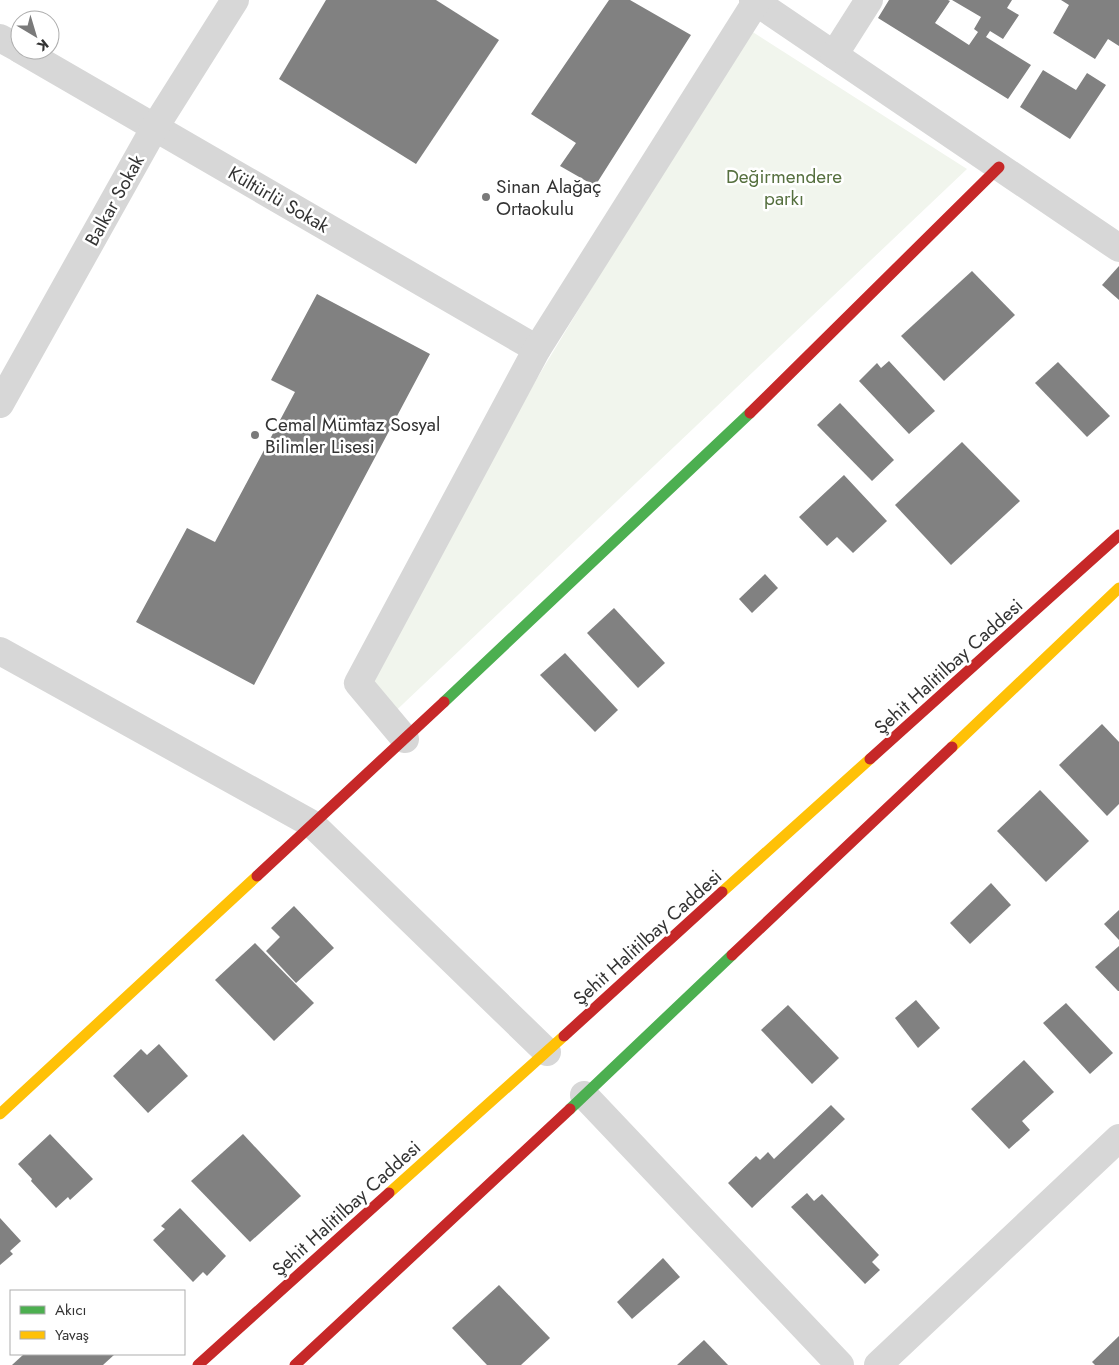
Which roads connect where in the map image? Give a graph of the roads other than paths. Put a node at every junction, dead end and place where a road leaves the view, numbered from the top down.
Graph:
1 (235, 0) edge
2 (870, 0) edge
3 (754, 1) edge
4 (834, 55) junction
5 (38, 60) edge
6 (155, 127) junction
7 (999, 167) junction
8 (1119, 248) edge
9 (537, 349) junction
10 (0, 404) edge
11 (1119, 535) edge
12 (1119, 588) edge
13 (0, 651) edge
14 (405, 739) junction
15 (312, 824) junction
16 (546, 1052) junction
17 (584, 1095) junction
18 (0, 1114) edge
19 (1119, 1138) edge
20 (198, 1365) edge
21 (295, 1365) edge
22 (840, 1365) edge
23 (878, 1365) edge

1 - 6 street, Balkar Sokak
2 - 4 street
3 - 4 street
3 - 9 street
4 - 7 street
5 - 6 street, Kültürlü Sokak
6 - 9 street, Kültürlü Sokak
6 - 10 street, Balkar Sokak
7 - 8 street
7 - 14 main road
9 - 14 street
11 - 16 main road, Şehit Halitilbay Caddesi
12 - 17 main road
13 - 15 street
14 - 15 main road
15 - 16 street
15 - 18 main road
16 - 20 main road, Şehit Halitilbay Caddesi
17 - 21 main road
17 - 22 street
19 - 23 street

